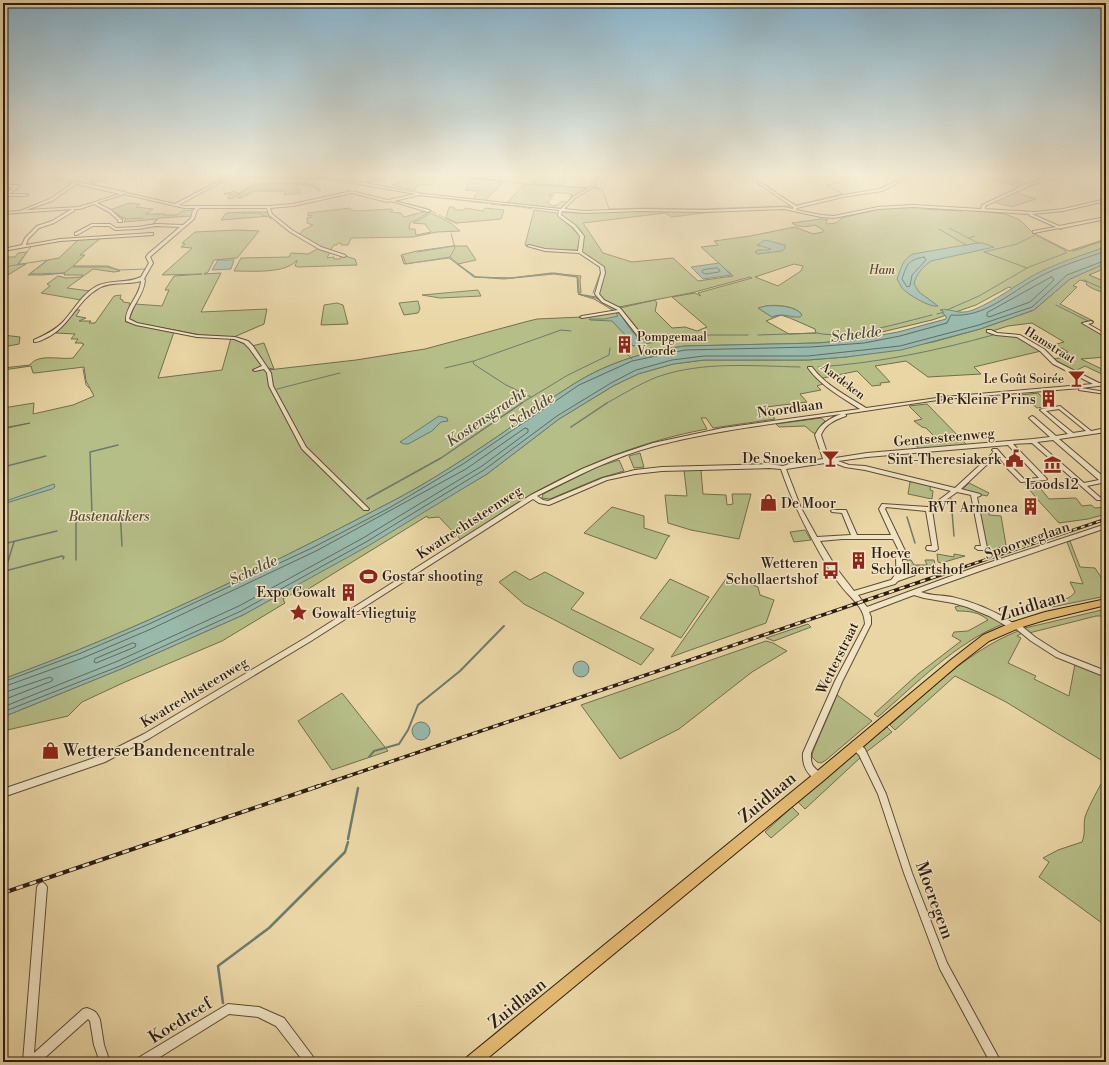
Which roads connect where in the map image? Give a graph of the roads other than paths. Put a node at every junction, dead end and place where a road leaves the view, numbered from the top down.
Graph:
1 (45, 225) edge
2 (283, 225) edge
3 (572, 225) edge
4 (1054, 225) edge
5 (1076, 225) edge
6 (183, 226) joint
7 (1061, 228) junction
8 (1034, 232) dead end
9 (76, 234) dead end
10 (152, 234) dead end
11 (24, 246) junction
12 (529, 246) dead end
13 (3, 250) edge
14 (580, 252) junction
15 (344, 256) dead end
16 (141, 279) junction
17 (620, 311) junction
18 (582, 317) dead end
19 (1091, 322) dead end
20 (989, 331) dead end
21 (639, 334) dead end
22 (1106, 336) edge
23 (36, 341) dead end
24 (810, 368) dead end
25 (266, 369) junction
26 (255, 370) dead end
27 (274, 370) dead end
28 (1097, 384) junction
29 (1106, 384) edge
30 (271, 386) junction
31 (1061, 388) junction
32 (264, 389) dead end
33 (1106, 393) edge
34 (864, 409) junction
35 (848, 412) junction
36 (822, 415) junction
37 (1032, 418) dead end
38 (829, 420) junction
39 (1106, 430) edge
40 (1090, 432) junction
41 (1072, 435) junction
42 (1055, 438) junction
43 (1033, 441) junction
44 (1010, 444) junction
45 (991, 445) junction
46 (997, 452) junction
47 (834, 461) junction
48 (827, 462) junction
49 (784, 468) junction
50 (1105, 481) edge
51 (1082, 485) junction
52 (956, 490) junction
53 (534, 496) junction
54 (1099, 499) dead end
55 (931, 508) junction
56 (366, 509) dead end
57 (834, 511) dead end
58 (1106, 526) edge
59 (855, 537) junction
60 (895, 537) junction
61 (815, 539) junction
62 (929, 548) dead end
63 (978, 548) dead end
64 (913, 573) dead end
65 (897, 579) junction
66 (914, 592) junction
67 (852, 594) junction
68 (1106, 602) edge
69 (866, 610) junction
70 (1014, 625) junction
71 (1106, 674) edge
72 (855, 745) junction
73 (819, 777) junction
74 (3, 793) edge
75 (42, 887) dead end
76 (30, 1060) edge
77 (105, 1062) edge
78 (142, 1062) edge
79 (310, 1062) edge
80 (472, 1062) edge
81 (996, 1062) edge

1 - 11 street
2 - 15 street
3 - 14 street
4 - 7 street
5 - 7 street
6 - 9 street
6 - 16 street
7 - 8 street
10 - 11 street
11 - 13 street
12 - 14 street
14 - 17 street
16 - 23 street
16 - 25 street
17 - 18 street
17 - 21 street
19 - 22 street
20 - 28 street, Hamstraat
24 - 34 street, Aardeken
25 - 26 street
25 - 27 street
25 - 30 street
28 - 29 street, Noordlaan
28 - 31 street, Noordlaan
30 - 32 street
30 - 56 street
31 - 33 street, Noordlaan
31 - 34 street, Noordlaan
34 - 35 street, Noordlaan
35 - 36 street, Noordlaan
35 - 38 street
36 - 38 street
36 - 53 street, Noordlaan
37 - 42 street
38 - 48 street
39 - 40 street, Gentsesteenweg
40 - 41 street, Gentsesteenweg
40 - 41 street
41 - 42 street, Gentsesteenweg
42 - 43 street, Gentsesteenweg
42 - 50 street
43 - 44 street, Gentsesteenweg
43 - 51 street
44 - 45 street, Gentsesteenweg
44 - 46 street
45 - 46 street
45 - 47 street, Gentsesteenweg
46 - 52 street
47 - 48 street, Gentsesteenweg
47 - 52 street
48 - 49 street, Gentsesteenweg
49 - 53 street, Kwatrechtsteenweg
49 - 61 street, Wetterstraat
50 - 51 street
51 - 54 street
52 - 55 street
52 - 63 street
53 - 74 street, Kwatrechtsteenweg
55 - 60 street
55 - 62 street
57 - 59 street
58 - 66 street, Spoorweglaan
59 - 60 street
59 - 61 street
60 - 65 street
61 - 67 street, Wetterstraat
64 - 65 street
65 - 67 street
66 - 69 street, Spoorweglaan
66 - 70 street
67 - 69 street, Wetterstraat
68 - 70 main road, Zuidlaan
69 - 73 street, Wetterstraat
70 - 71 street
70 - 72 main road, Zuidlaan
72 - 73 main road, Zuidlaan
72 - 81 street, Moeregem
73 - 80 main road, Zuidlaan
75 - 76 street
76 - 77 street
78 - 79 street, Koedreef

